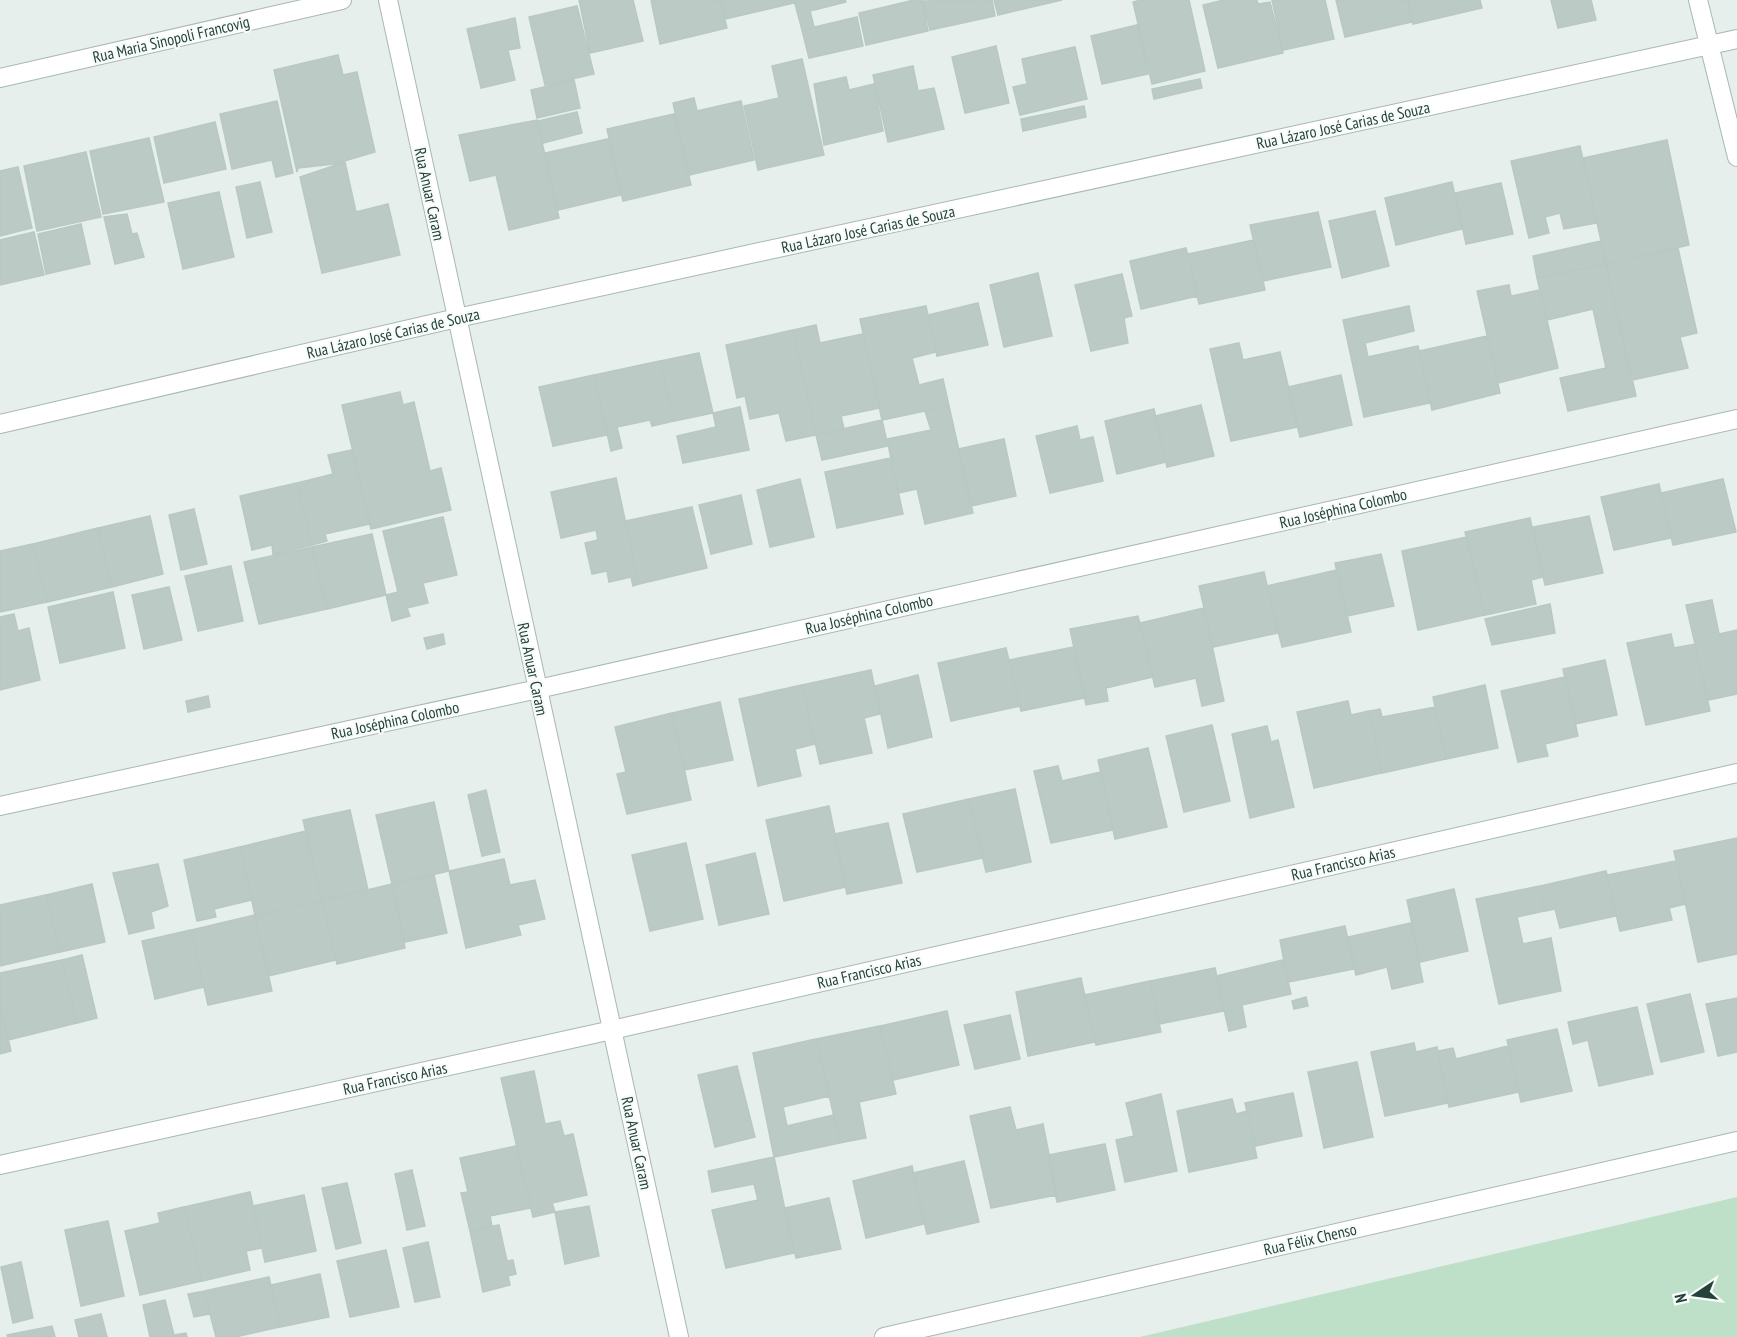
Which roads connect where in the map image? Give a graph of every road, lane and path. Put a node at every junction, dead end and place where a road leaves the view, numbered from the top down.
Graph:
1 (342, 0) edge
2 (388, 0) edge
3 (1698, 0) edge
4 (1737, 39) edge
5 (1710, 45) junction
6 (0, 78) edge
7 (1737, 157) edge
8 (457, 318) junction
9 (1737, 419) edge
10 (0, 424) edge
11 (538, 689) junction
12 (1737, 773) edge
13 (0, 806) edge
14 (612, 1030) junction
15 (1737, 1142) edge
16 (0, 1165) edge
17 (679, 1337) edge
18 (884, 1337) edge

1 - 6 street, Rua Maria Sinopoli Francovig
2 - 8 street, Rua Anuar Caram
3 - 5 street
4 - 5 street, Rua Lázaro José Carias de Souza
5 - 7 street
5 - 8 street, Rua Lázaro José Carias de Souza
8 - 10 street, Rua Lázaro José Carias de Souza
8 - 11 street, Rua Anuar Caram
9 - 11 street, Rua Joséphina Colombo
11 - 13 street, Rua Joséphina Colombo
11 - 14 street, Rua Anuar Caram
12 - 14 street, Rua Francisco Arias
14 - 16 street, Rua Francisco Arias
14 - 17 street, Rua Anuar Caram
15 - 18 street, Rua Félix Chenso

